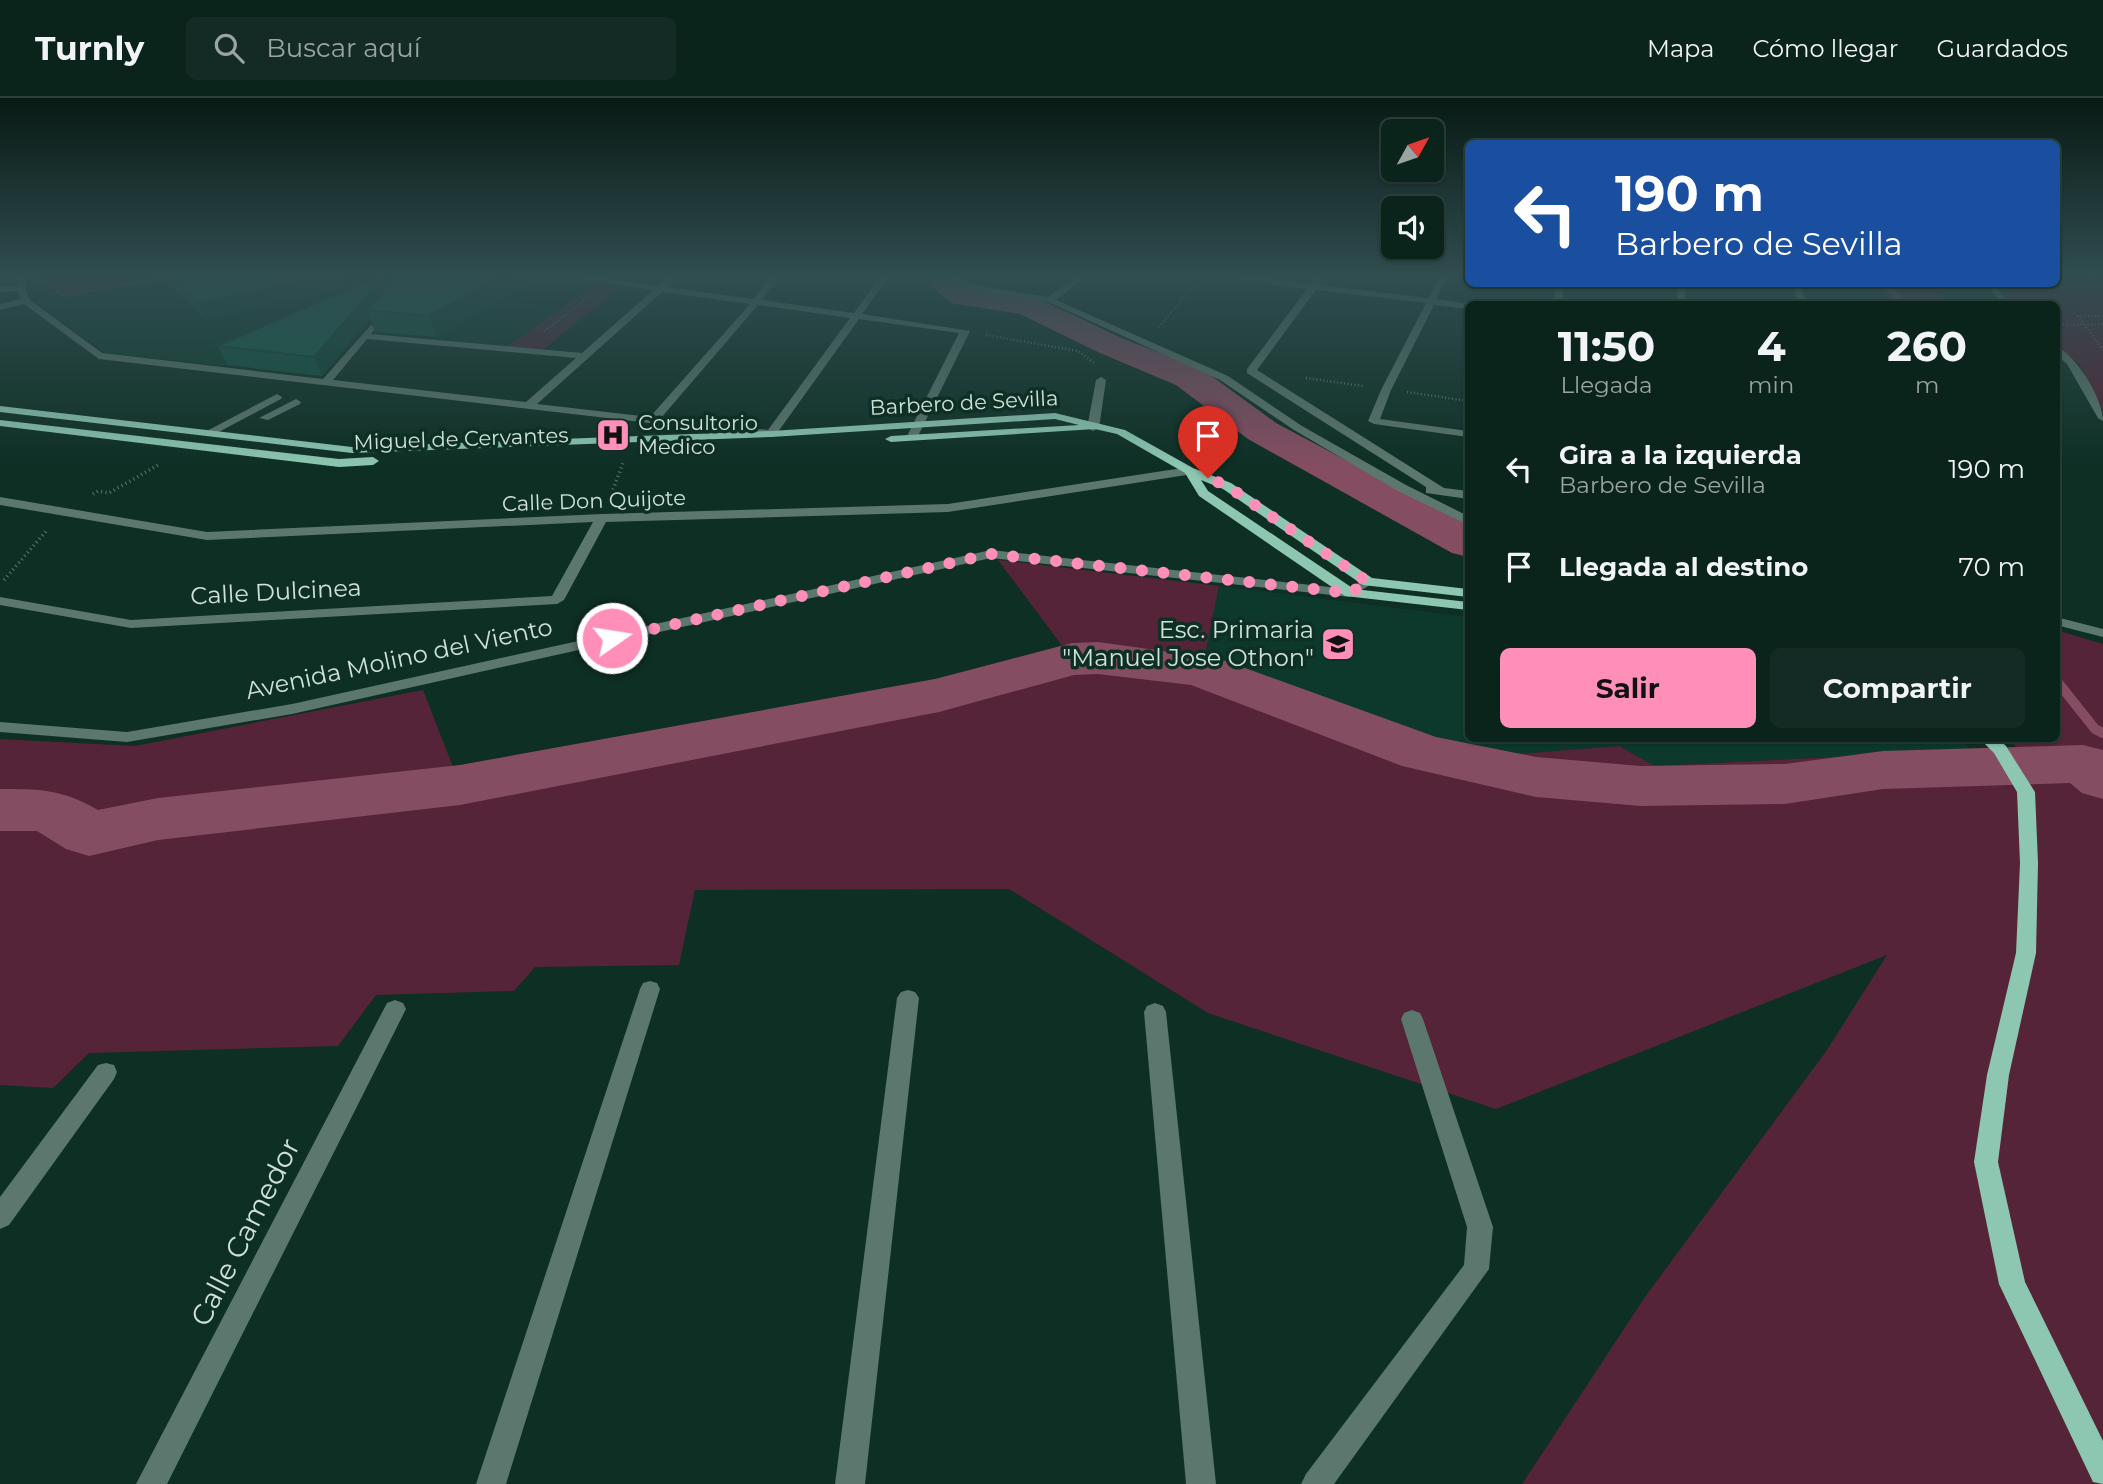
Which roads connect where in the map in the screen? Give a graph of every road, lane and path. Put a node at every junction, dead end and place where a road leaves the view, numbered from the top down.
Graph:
1 (77, 339) edge
2 (363, 339) edge
3 (394, 339) edge
4 (534, 339) edge
5 (603, 339) edge
6 (724, 339) edge
7 (839, 339) edge
8 (961, 339) edge
9 (1008, 339) edge
10 (1139, 339) edge
11 (1150, 339) edge
12 (1275, 339) edge
13 (1413, 339) edge
14 (1147, 342) junction
15 (519, 350) junction
16 (2060, 352) edge
17 (583, 356) junction
18 (1305, 378) dead end
19 (1101, 380) joint
20 (326, 382) junction
21 (1386, 390) junction
22 (277, 397) dead end
23 (1465, 401) edge
24 (296, 402) dead end
25 (527, 407) junction
26 (0, 409) edge
27 (2103, 418) edge
28 (653, 420) junction
29 (0, 423) edge
30 (918, 425) junction
31 (1093, 428) junction
32 (209, 432) junction
33 (1465, 434) edge
34 (230, 435) junction
35 (771, 435) junction
36 (912, 438) junction
37 (628, 452) junction
38 (162, 464) dead end
39 (1189, 471) junction
40 (1402, 488) junction
41 (1440, 491) junction
42 (1465, 495) edge
43 (0, 501) edge
44 (63, 512) junction
45 (602, 518) junction
46 (1465, 520) edge
47 (1368, 582) junction
48 (0, 585) edge
49 (1350, 593) junction
50 (1465, 593) edge
51 (0, 601) edge
52 (1465, 606) edge
53 (2060, 622) edge
54 (2103, 633) edge
55 (0, 727) edge
56 (1993, 744) edge
57 (650, 989) dead end
58 (908, 998) dead end
59 (396, 1009) dead end
60 (1156, 1012) dead end
61 (1412, 1019) dead end
62 (106, 1072) dead end
63 (0, 1217) edge
64 (2103, 1472) edge
65 (151, 1484) edge
66 (491, 1484) edge
67 (850, 1484) edge
68 (1201, 1484) edge
69 (1316, 1484) edge

1 - 20 street
2 - 20 street
3 - 15 street
4 - 15 path
5 - 17 street
6 - 28 street
7 - 35 street
8 - 30 street
9 - 19 path
10 - 14 street
11 - 14 path
12 - 41 street
13 - 21 street
14 - 40 street
15 - 17 street
16 - 27 street
17 - 25 street
18 - 21 path
19 - 31 street
20 - 25 street
21 - 23 path
21 - 33 street
22 - 32 street
24 - 34 street
25 - 28 street
26 - 32 main road, Barbero de Sevilla
28 - 35 street
29 - 37 main road, Miguel de Cervantes
30 - 31 main road, Barbero de Sevilla
30 - 35 main road, Barbero de Sevilla
30 - 36 street
31 - 36 main road, Miguel de Cervantes
31 - 39 main road, Barbero de Sevilla
32 - 34 main road, Barbero de Sevilla
34 - 35 main road, Barbero de Sevilla
36 - 37 main road, Miguel de Cervantes
37 - 45 path
38 - 44 path
39 - 45 street, Calle Don Quijote
39 - 47 main road, Barbero de Sevilla
39 - 49 main road, Barbero de Sevilla
40 - 41 street
40 - 46 street
41 - 42 street
43 - 44 street, Calle Don Quijote
44 - 45 street, Calle Don Quijote
44 - 48 path
45 - 51 street, Calle Dulcinea
47 - 49 street
47 - 50 main road
49 - 52 main road, Avenida Molino del Viento
49 - 55 street, Avenida Molino del Viento
53 - 54 street
56 - 64 main road
57 - 66 street
58 - 67 street
59 - 65 street, Calle Camedor
60 - 68 street
61 - 69 street
62 - 63 street

